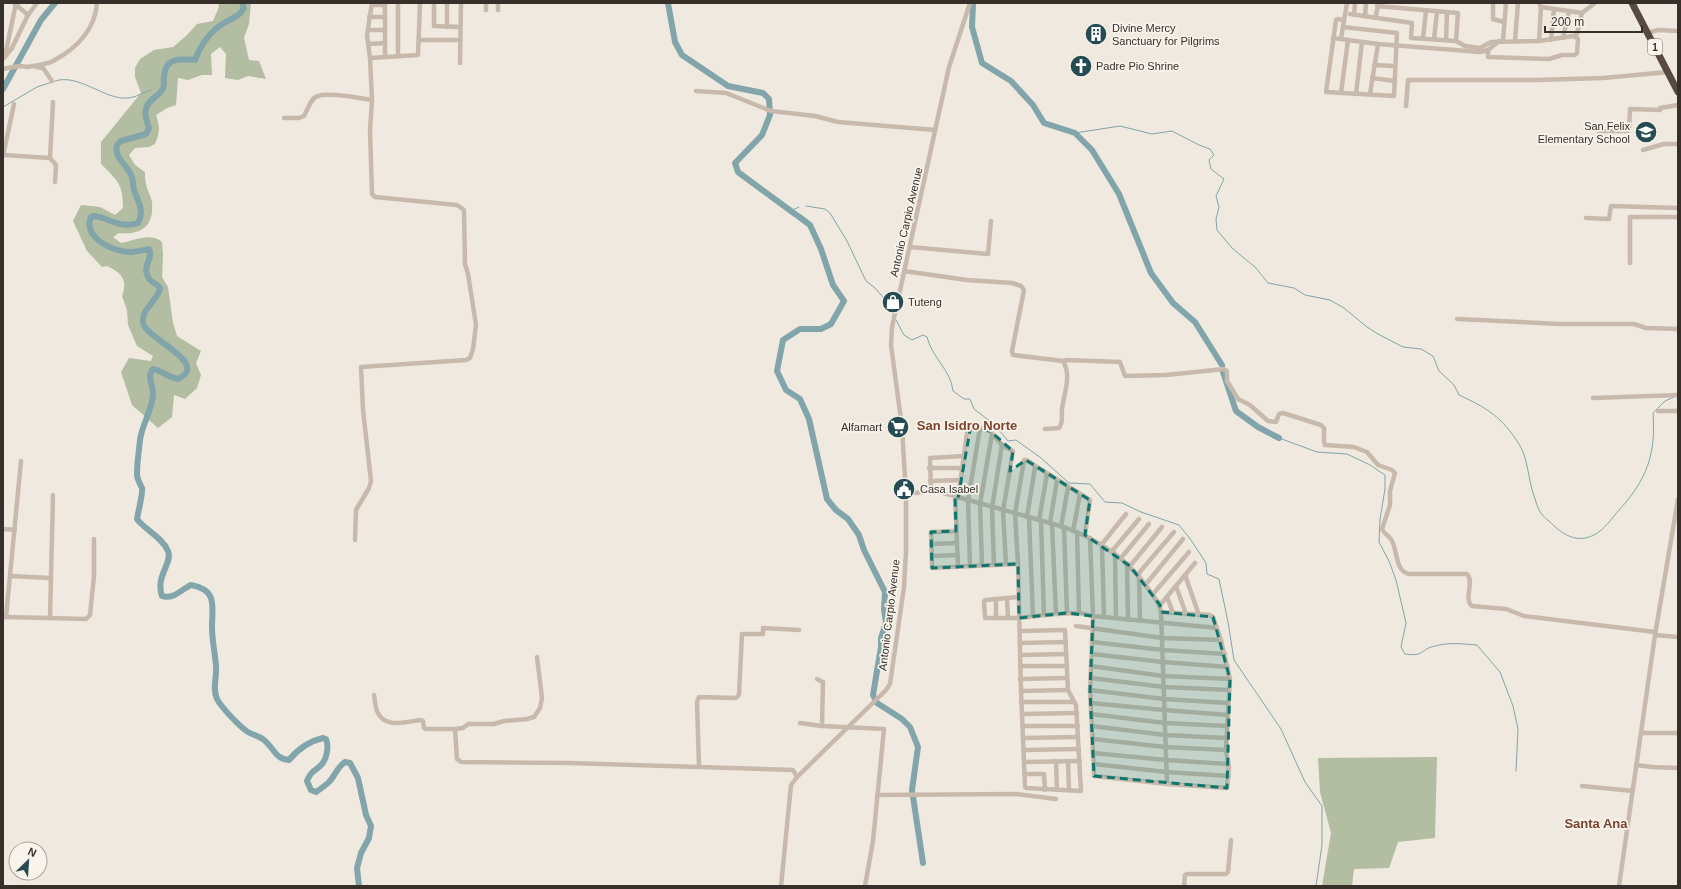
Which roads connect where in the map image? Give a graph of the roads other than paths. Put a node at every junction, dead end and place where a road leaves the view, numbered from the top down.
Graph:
1 (15, 3) edge
2 (37, 3) edge
3 (96, 3) edge
4 (398, 3) edge
5 (420, 3) edge
6 (434, 3) edge
7 (447, 3) edge
8 (461, 3) edge
9 (486, 3) edge
10 (498, 3) edge
11 (970, 3) edge
12 (1347, 3) edge
13 (1355, 3) edge
14 (1366, 3) edge
15 (1493, 3) edge
16 (1506, 3) edge
17 (1518, 3) edge
18 (1595, 3) edge
19 (1632, 3) edge
20 (372, 4) edge
21 (385, 4) edge
22 (1378, 5) edge
23 (1540, 5) edge
24 (1554, 9) junction
25 (486, 10) dead end
26 (498, 10) dead end
27 (1426, 11) junction
28 (1569, 11) junction
29 (1437, 12) junction
30 (1582, 12) junction
31 (1447, 13) junction
32 (28, 14) junction
33 (1365, 16) junction
34 (369, 17) junction
35 (385, 18) junction
36 (1375, 18) junction
37 (1344, 20) junction
38 (1504, 22) junction
39 (1343, 26) junction
40 (446, 27) junction
41 (460, 27) junction
42 (368, 30) junction
43 (385, 30) junction
44 (1678, 31) edge
45 (1647, 33) junction
46 (1574, 36) junction
47 (1333, 38) junction
48 (1423, 38) junction
49 (1563, 38) junction
50 (1341, 39) junction
51 (1434, 39) junction
52 (419, 40) junction
53 (460, 40) junction
54 (1348, 40) junction
55 (1446, 40) junction
56 (1551, 40) junction
57 (1456, 41) junction
58 (1501, 41) junction
59 (1362, 42) junction
60 (1515, 42) junction
61 (1539, 42) junction
62 (369, 44) junction
63 (385, 44) junction
64 (1378, 44) junction
65 (1396, 46) junction
66 (1488, 50) junction
67 (398, 55) junction
68 (385, 56) junction
69 (4, 57) edge
70 (370, 58) junction
71 (460, 63) dead end
72 (1374, 65) junction
73 (28, 66) junction
74 (1395, 66) junction
75 (3, 68) edge
76 (1668, 72) junction
77 (1372, 78) junction
78 (52, 81) dead end
79 (1395, 81) junction
80 (696, 91) dead end
81 (1678, 92) edge
82 (1341, 93) junction
83 (1356, 94) junction
84 (1370, 94) junction
85 (372, 100) junction
86 (53, 102) dead end
87 (14, 104) dead end
88 (1678, 105) edge
89 (1406, 106) dead end
90 (284, 118) dead end
91 (935, 130) junction
92 (1598, 131) dead end
93 (1678, 144) edge
94 (1643, 150) dead end
95 (3, 156) edge
96 (50, 158) junction
97 (55, 182) dead end
98 (1678, 208) edge
99 (1678, 217) edge
100 (1586, 218) dead end
101 (991, 221) dead end
102 (910, 248) junction
103 (1630, 263) dead end
104 (904, 272) junction
105 (1457, 318) dead end
106 (1678, 329) edge
107 (1063, 361) junction
108 (1678, 395) edge
109 (1593, 398) dead end
110 (1658, 411) dead end
111 (1678, 411) edge
112 (980, 428) junction
113 (1045, 429) dead end
114 (992, 434) junction
115 (1002, 445) junction
116 (964, 456) junction
117 (21, 462) dead end
118 (1036, 467) junction
119 (929, 468) junction
120 (962, 468) junction
121 (1046, 474) junction
122 (960, 480) junction
123 (1057, 480) junction
124 (930, 481) junction
125 (1068, 487) junction
126 (931, 491) junction
127 (906, 494) junction
128 (1080, 494) junction
129 (52, 495) dead end
130 (956, 498) junction
131 (1678, 499) edge
132 (968, 501) junction
133 (980, 504) junction
134 (992, 508) junction
135 (1003, 511) junction
136 (1016, 514) junction
137 (1126, 514) dead end
138 (1028, 518) junction
139 (1139, 519) dead end
140 (1040, 521) junction
141 (1051, 524) junction
142 (1149, 524) dead end
143 (1676, 524) edge
144 (1063, 527) junction
145 (1162, 527) dead end
146 (3, 529) edge
147 (15, 530) junction
148 (956, 531) junction
149 (1075, 531) junction
150 (1174, 532) dead end
151 (1085, 536) junction
152 (1090, 538) junction
153 (94, 539) dead end
154 (1183, 539) dead end
155 (355, 540) dead end
156 (957, 543) junction
157 (931, 544) junction
158 (1102, 544) junction
159 (1113, 552) junction
160 (1189, 552) dead end
161 (958, 555) junction
162 (932, 556) junction
163 (1121, 558) junction
164 (1195, 563) dead end
165 (1006, 564) junction
166 (1018, 564) junction
167 (1129, 564) junction
168 (994, 565) junction
169 (958, 566) junction
170 (970, 566) junction
171 (982, 566) junction
172 (1139, 575) junction
173 (1185, 575) junction
174 (10, 576) junction
175 (51, 578) junction
176 (1146, 584) junction
177 (1176, 586) junction
178 (1153, 594) junction
179 (1167, 597) junction
180 (1007, 598) junction
181 (1019, 598) junction
182 (996, 599) junction
183 (1160, 605) junction
184 (1161, 612) junction
185 (1067, 613) junction
186 (1079, 613) junction
187 (1173, 613) junction
188 (1056, 614) junction
189 (1186, 614) junction
190 (1044, 615) junction
191 (1198, 615) junction
192 (1033, 616) junction
193 (1093, 616) junction
194 (4, 617) edge
195 (1104, 617) junction
196 (50, 618) junction
197 (996, 618) junction
198 (1008, 618) junction
199 (1020, 618) junction
200 (1116, 618) junction
201 (1128, 620) junction
202 (1140, 621) junction
203 (1162, 624) junction
204 (1076, 626) dead end
205 (1217, 628) junction
206 (1093, 629) junction
207 (799, 630) dead end
208 (1020, 631) junction
209 (1655, 634) junction
210 (1678, 637) edge
211 (1162, 638) junction
212 (1221, 640) junction
213 (1066, 642) junction
214 (1092, 642) junction
215 (1020, 643) junction
216 (1163, 650) junction
217 (1066, 654) junction
218 (1092, 654) junction
219 (1225, 654) junction
220 (1020, 655) junction
221 (537, 657) dead end
222 (1163, 662) junction
223 (1020, 666) junction
224 (1067, 666) junction
225 (1091, 666) junction
226 (1228, 667) junction
227 (1163, 676) junction
228 (1067, 678) junction
229 (1091, 678) junction
230 (817, 679) dead end
231 (1020, 679) junction
232 (1230, 679) junction
233 (1164, 687) junction
234 (1068, 690) junction
235 (1090, 690) junction
236 (1230, 690) junction
237 (1020, 691) junction
238 (374, 695) dead end
239 (1164, 699) junction
240 (1021, 702) junction
241 (1074, 702) junction
242 (1091, 703) junction
243 (1228, 703) junction
244 (1164, 710) junction
245 (1077, 713) junction
246 (1022, 714) junction
247 (1092, 714) junction
248 (1228, 715) junction
249 (800, 723) dead end
250 (1165, 723) junction
251 (822, 726) junction
252 (1022, 726) junction
253 (1078, 726) junction
254 (1092, 726) junction
255 (1227, 726) junction
256 (848, 727) junction
257 (455, 729) junction
258 (1641, 733) junction
259 (1678, 733) edge
260 (1165, 735) junction
261 (1078, 737) junction
262 (1023, 738) junction
263 (1226, 738) junction
264 (1093, 739) junction
265 (1165, 747) junction
266 (1079, 749) junction
267 (1024, 750) junction
268 (1226, 750) junction
269 (1093, 753) junction
270 (1166, 760) junction
271 (1056, 761) junction
272 (1068, 761) junction
273 (1080, 761) junction
274 (1025, 762) junction
275 (1094, 764) junction
276 (1228, 764) junction
277 (1636, 765) junction
278 (699, 767) junction
279 (1678, 768) edge
280 (1166, 772) junction
281 (1025, 774) junction
282 (1229, 776) junction
283 (797, 777) junction
284 (1167, 784) junction
285 (1582, 786) dead end
286 (1045, 790) junction
287 (1057, 790) junction
288 (1069, 790) junction
289 (1633, 791) junction
290 (877, 795) junction
291 (1056, 799) dead end
292 (1230, 840) dead end
293 (781, 886) edge
294 (865, 886) edge
295 (1184, 886) edge
296 (1619, 886) edge

1 - 32 street
1 - 69 street
2 - 32 street
3 - 73 street
4 - 67 street
5 - 52 street
6 - 40 street
7 - 40 street
8 - 41 street
9 - 25 street
10 - 26 street
11 - 91 street, Antonio Carpio Avenue
12 - 37 street
13 - 33 street
14 - 33 street
15 - 38 street
16 - 38 street
17 - 60 street
18 - 30 street
19 - 45 highway, 1
20 - 21 street
20 - 34 street
21 - 35 street
22 - 27 street
22 - 36 street
23 - 24 street
23 - 61 street
24 - 28 street
24 - 56 street
27 - 29 street
27 - 48 street
28 - 30 street
28 - 49 street
29 - 31 street
29 - 51 street
30 - 46 street
31 - 55 street
31 - 57 street
32 - 69 street
33 - 36 street
34 - 35 street
34 - 42 street
35 - 43 street
36 - 48 street
37 - 39 street
37 - 47 street
38 - 58 street
39 - 50 street
39 - 65 street
40 - 41 street
41 - 53 street
42 - 43 street
42 - 62 street
43 - 63 street
44 - 45 street
45 - 76 highway, 1
46 - 49 street
46 - 66 street
47 - 50 street
47 - 82 street
48 - 51 street
49 - 56 street
50 - 54 street
51 - 55 street
52 - 53 street
52 - 67 street
53 - 71 street
54 - 59 street
54 - 82 street
55 - 57 street
56 - 61 street
57 - 58 street
58 - 60 street
58 - 66 street
59 - 64 street
59 - 83 street
60 - 61 street
62 - 63 street
62 - 70 street
63 - 68 street
64 - 65 street
64 - 72 street
65 - 66 street
65 - 74 street
67 - 68 street
68 - 70 street
70 - 85 street
72 - 74 street
72 - 77 street
73 - 75 street
73 - 78 street
74 - 79 street
76 - 81 highway, 1
76 - 89 street
77 - 79 street
77 - 84 street
79 - 84 street
80 - 91 street
82 - 83 street
83 - 84 street
85 - 90 street
85 - 155 street
86 - 96 street
87 - 95 street
88 - 92 street
91 - 102 street, Antonio Carpio Avenue
93 - 94 street
95 - 96 street
96 - 97 street
98 - 100 street
99 - 103 street
101 - 102 street
102 - 104 street, Antonio Carpio Avenue
104 - 107 street
104 - 127 street, Antonio Carpio Avenue
105 - 106 street
107 - 113 street
107 - 209 street
108 - 109 street
110 - 111 street
112 - 114 street
112 - 116 street
112 - 132 street
114 - 115 street
114 - 133 street
115 - 134 street
115 - 135 street
116 - 119 street
116 - 120 street
117 - 147 street
118 - 121 street
118 - 136 street
118 - 138 street
119 - 120 street
119 - 124 street
120 - 122 street
121 - 123 street
121 - 140 street
122 - 124 street
122 - 130 street
123 - 125 street
123 - 141 street
124 - 126 street
125 - 128 street
125 - 144 street
126 - 127 street
126 - 130 street
127 - 256 street, Antonio Carpio Avenue
128 - 149 street
128 - 151 street
129 - 175 street
130 - 132 street
130 - 148 street
131 - 143 street
132 - 133 street
132 - 170 street
133 - 134 street
133 - 171 street
134 - 135 street
134 - 168 street
135 - 136 street
135 - 165 street
136 - 138 street
136 - 166 street
137 - 158 street
138 - 140 street
138 - 192 street
139 - 159 street
140 - 141 street
140 - 190 street
141 - 144 street
141 - 188 street
142 - 163 street
143 - 209 street
144 - 149 street
144 - 185 street
145 - 167 street
146 - 147 street
147 - 174 street
148 - 156 street
148 - 157 street
149 - 151 street
149 - 186 street
150 - 172 street
151 - 152 street
152 - 158 street
152 - 193 street
153 - 196 street
154 - 176 street
156 - 157 street
156 - 161 street
157 - 162 street
158 - 159 street
158 - 195 street
159 - 163 street
159 - 200 street
160 - 178 street
161 - 162 street
161 - 169 street
162 - 169 street
163 - 167 street
164 - 173 street
165 - 166 street
165 - 168 street
166 - 181 street
167 - 172 street
167 - 201 street
168 - 171 street
169 - 170 street
170 - 171 street
172 - 176 street
172 - 202 street
173 - 177 street
173 - 191 street
174 - 175 street
174 - 194 street
175 - 196 street
176 - 178 street
177 - 179 street
177 - 189 street
178 - 183 street
179 - 183 street
179 - 187 street
180 - 181 street
180 - 182 street
180 - 198 street
181 - 199 street
182 - 197 street
182 - 197 street
183 - 184 street
184 - 187 street
184 - 203 street
185 - 186 street
185 - 188 street
186 - 193 street
187 - 189 street
188 - 190 street
189 - 191 street
190 - 192 street
191 - 205 street
192 - 199 street
193 - 195 street
193 - 206 street
194 - 196 street
195 - 200 street
197 - 198 street
198 - 199 street
199 - 208 street
200 - 201 street
201 - 202 street
202 - 203 street
203 - 205 street
203 - 211 street
204 - 206 street
205 - 212 street
206 - 211 street
206 - 214 street
207 - 278 street
208 - 213 street
208 - 215 street
209 - 210 street
209 - 258 street
211 - 212 street
211 - 216 street
212 - 219 street
213 - 215 street
213 - 217 street
214 - 216 street
214 - 218 street
215 - 220 street
216 - 219 street
216 - 222 street
217 - 220 street
217 - 224 street
218 - 222 street
218 - 225 street
219 - 226 street
220 - 223 street
221 - 257 street
222 - 226 street
222 - 227 street
223 - 224 street
223 - 231 street
224 - 228 street
225 - 227 street
225 - 229 street
226 - 232 street
227 - 232 street
227 - 233 street
228 - 231 street
228 - 234 street
229 - 233 street
229 - 235 street
230 - 251 street
231 - 237 street
232 - 236 street
233 - 236 street
233 - 239 street
234 - 237 street
234 - 241 street
235 - 239 street
235 - 242 street
236 - 243 street
237 - 240 street
238 - 257 street
239 - 243 street
239 - 244 street
240 - 241 street
240 - 246 street
241 - 245 street
242 - 244 street
242 - 247 street
243 - 248 street
244 - 248 street
244 - 250 street
245 - 246 street
245 - 253 street
246 - 252 street
247 - 250 street
247 - 254 street
248 - 255 street
249 - 251 street
250 - 255 street
250 - 260 street
251 - 256 street
252 - 253 street
252 - 262 street
253 - 261 street
254 - 260 street
254 - 264 street
255 - 263 street
256 - 283 street, Antonio Carpio Avenue
256 - 290 street
257 - 278 street
258 - 259 street
258 - 277 street
260 - 263 street
260 - 265 street
261 - 262 street
261 - 266 street
262 - 267 street
263 - 268 street
264 - 265 street
264 - 269 street
265 - 268 street
265 - 270 street
266 - 267 street
266 - 273 street
267 - 274 street
268 - 276 street
269 - 270 street
269 - 275 street
270 - 276 street
270 - 280 street
271 - 272 street
271 - 274 street
271 - 287 street
272 - 273 street
272 - 288 street
273 - 288 street
274 - 281 street
275 - 280 street
275 - 284 street
276 - 282 street
277 - 279 street
277 - 289 street
278 - 283 street
280 - 282 street
280 - 284 street
281 - 286 street
281 - 286 street
282 - 284 street
283 - 293 street, Antonio Carpio Avenue
285 - 289 street
286 - 287 street
287 - 288 street
289 - 296 street
290 - 291 street
290 - 294 street
292 - 295 street

